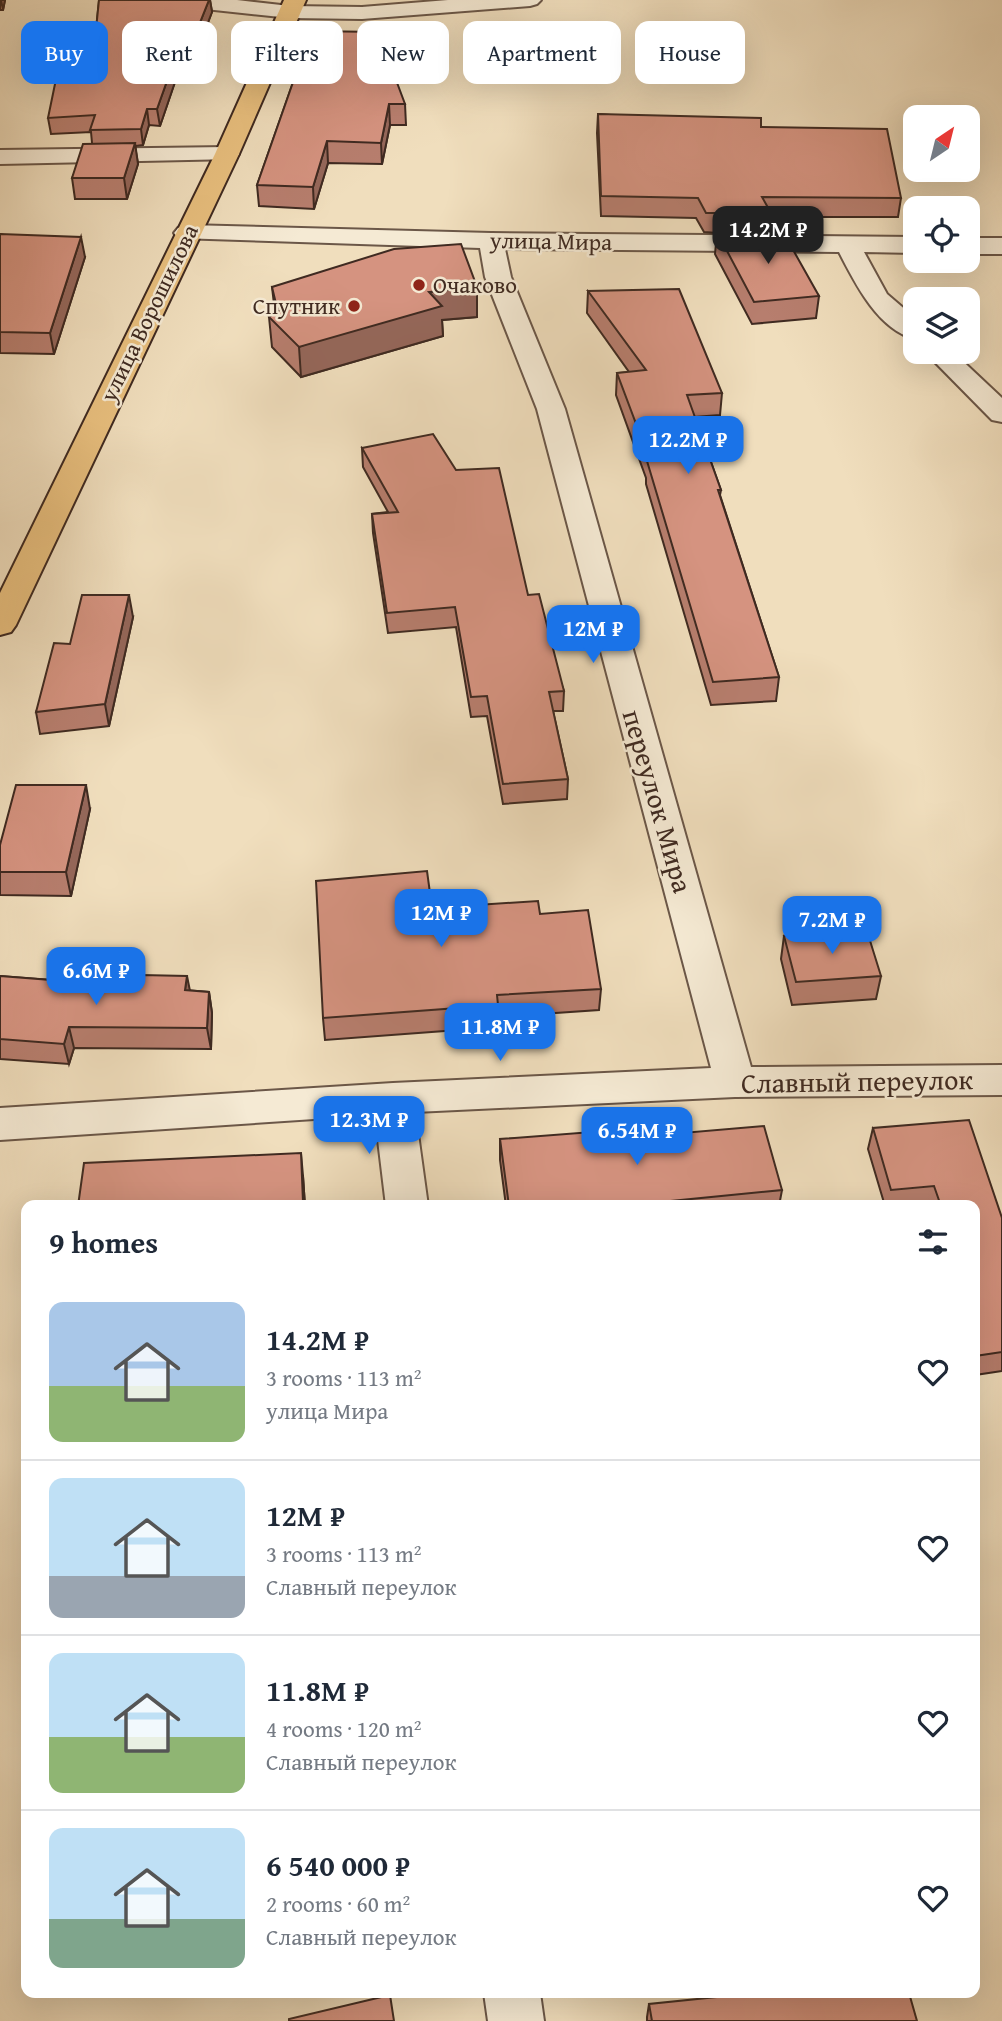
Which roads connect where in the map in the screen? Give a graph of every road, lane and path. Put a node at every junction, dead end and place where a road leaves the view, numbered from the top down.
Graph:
1 (177, 0) edge
2 (530, 0) edge
3 (292, 6) edge
4 (227, 154) junction
5 (0, 157) edge
6 (187, 233) junction
7 (491, 240) junction
8 (848, 245) junction
9 (903, 245) edge
10 (980, 246) edge
11 (1002, 246) edge
12 (903, 321) edge
13 (950, 364) edge
14 (1002, 414) edge
15 (0, 625) edge
16 (1002, 1080) edge
17 (735, 1082) junction
18 (393, 1098) junction
19 (0, 1124) edge
20 (406, 1200) edge
21 (513, 1998) edge
22 (516, 2021) edge

1 - 3 street
2 - 3 street
3 - 4 main road, улица Ворошилова
4 - 5 street
4 - 6 main road, улица Ворошилова
6 - 7 street, улица Мира
6 - 15 main road, улица Ворошилова
7 - 8 street, улица Мира
7 - 17 street, переулок Мира
8 - 9 street, улица Мира
8 - 12 street
10 - 11 street
13 - 14 street
16 - 17 street, Славный переулок
17 - 18 street, Славный переулок
18 - 19 street, Славный переулок
18 - 20 street
21 - 22 street

